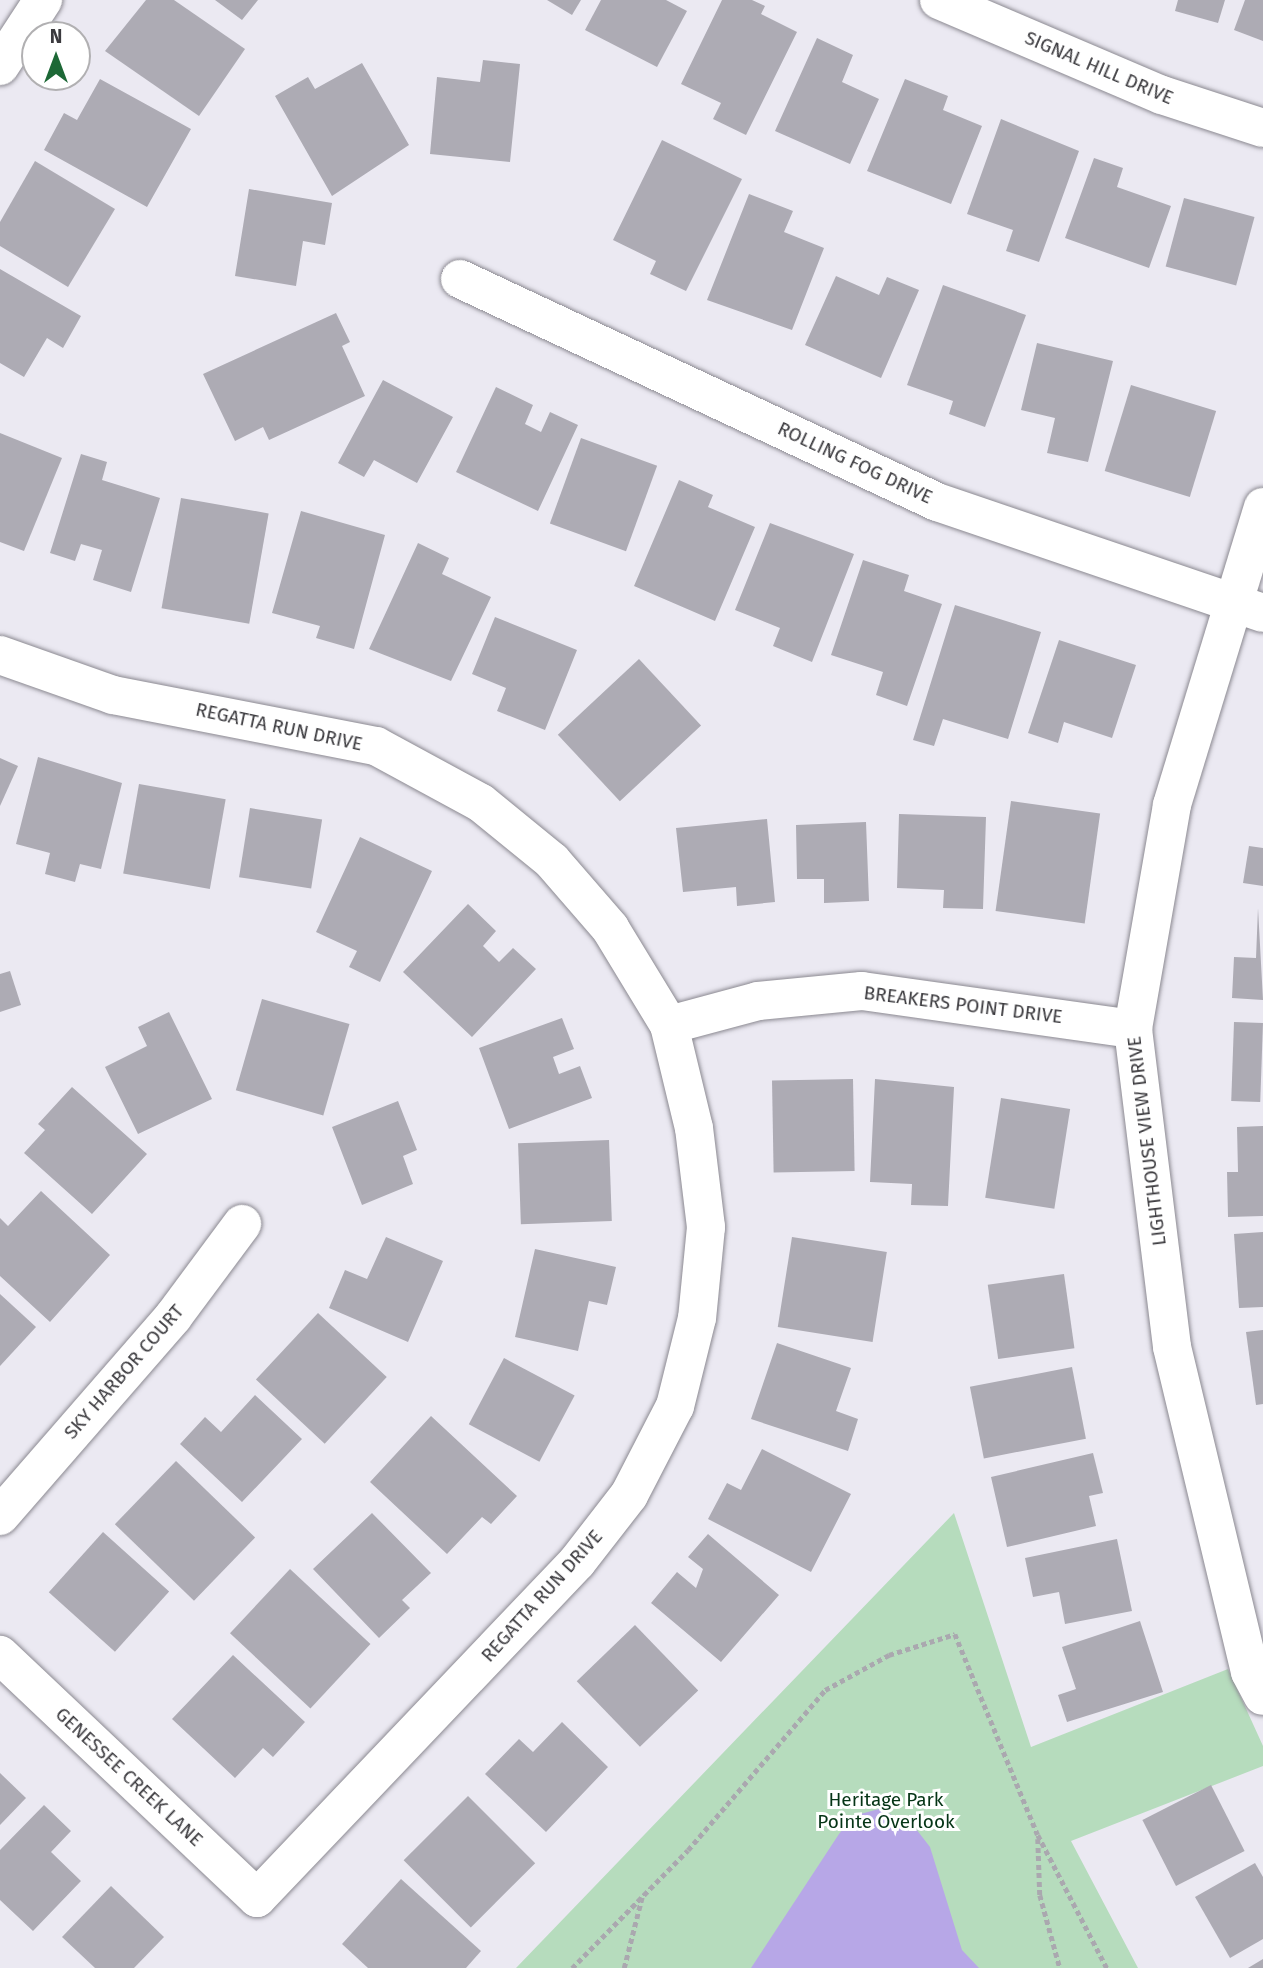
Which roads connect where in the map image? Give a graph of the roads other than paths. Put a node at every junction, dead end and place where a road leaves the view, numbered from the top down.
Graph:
1 (43, 0) edge
2 (939, 0) edge
3 (0, 66) edge
4 (1263, 128) edge
5 (460, 279) dead end
6 (1263, 506) edge
7 (1249, 610) edge
8 (0, 655) edge
9 (669, 1026) junction
10 (1133, 1029) junction
11 (242, 1224) dead end
12 (0, 1516) edge
13 (0, 1655) edge
14 (1263, 1696) edge
15 (257, 1898) joint

1 - 3 street
2 - 4 street, SIGNAL HILL DRIVE
5 - 7 street, ROLLING FOG DRIVE
6 - 7 street, LIGHTHOUSE VIEW DRIVE
7 - 10 street, LIGHTHOUSE VIEW DRIVE
8 - 9 street, REGATTA RUN DRIVE
9 - 10 street, BREAKERS POINT DRIVE
9 - 15 street, REGATTA RUN DRIVE
10 - 14 street, LIGHTHOUSE VIEW DRIVE
11 - 12 street, SKY HARBOR COURT
13 - 15 street, GENESSEE CREEK LANE

